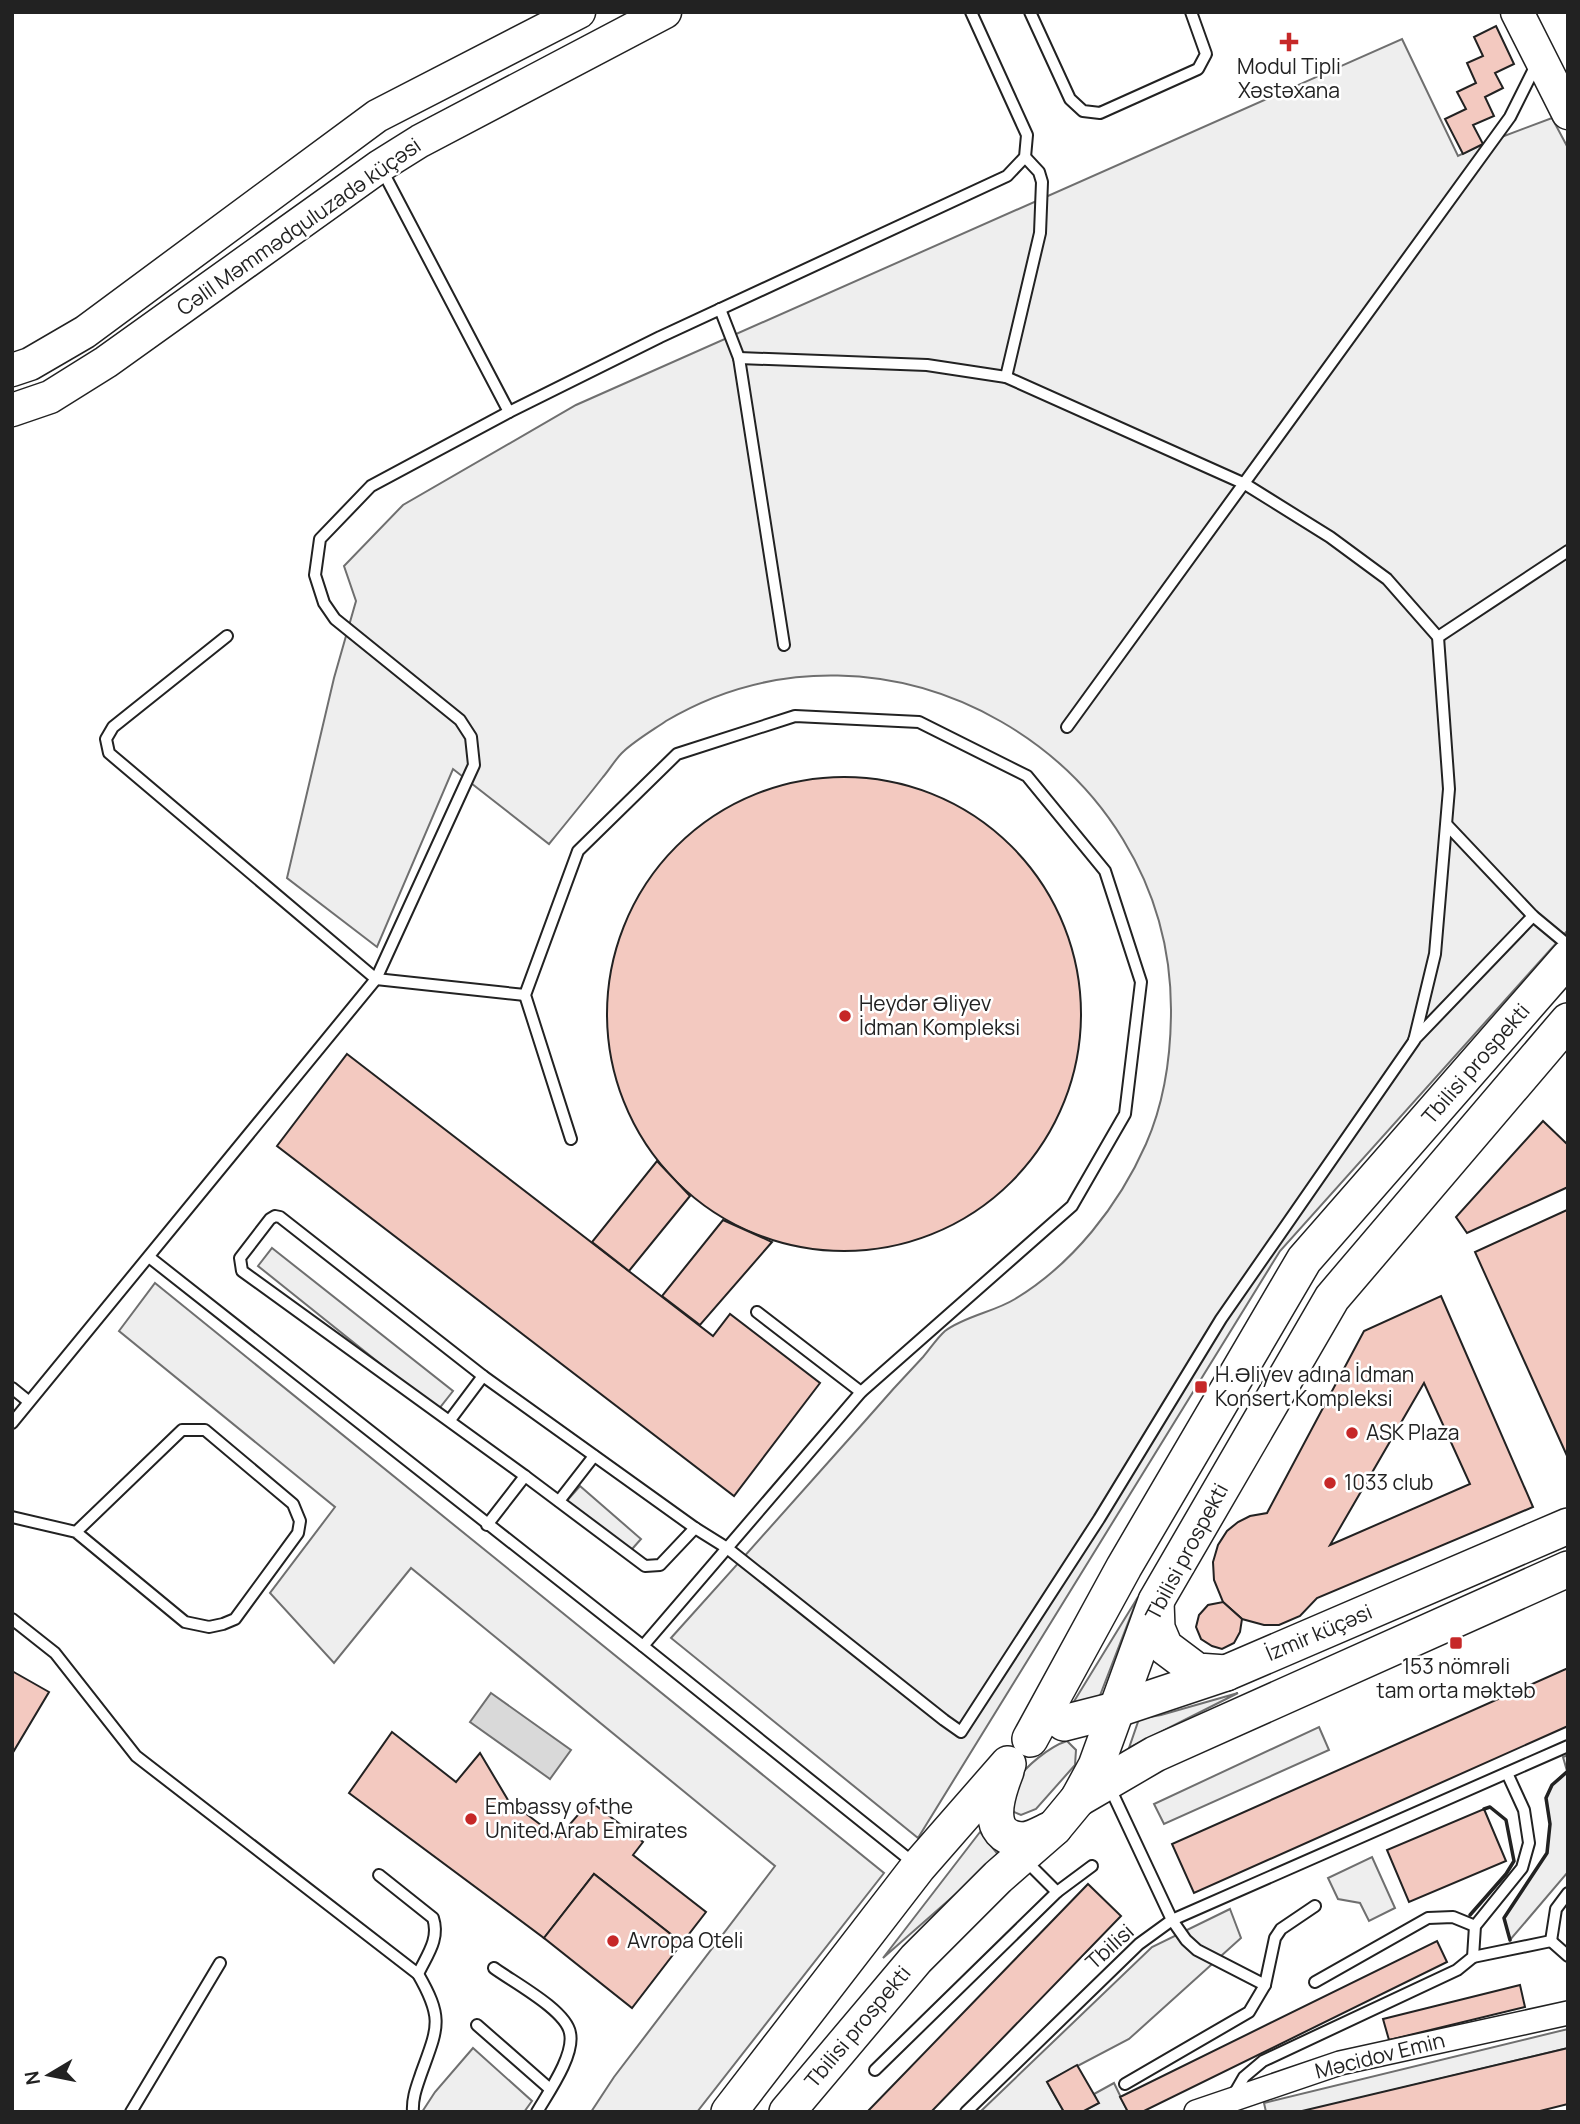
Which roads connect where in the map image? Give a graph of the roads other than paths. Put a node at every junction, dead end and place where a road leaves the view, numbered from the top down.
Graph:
1 (579, 12) edge
2 (665, 12) edge
3 (971, 12) edge
4 (1030, 12) edge
5 (1191, 12) edge
6 (1517, 12) edge
7 (1540, 58) junction
8 (1568, 113) edge
9 (1025, 157) junction
10 (380, 166) junction
11 (720, 309) junction
12 (739, 358) junction
13 (12, 370) edge
14 (1006, 377) junction
15 (12, 410) edge
16 (509, 412) junction
17 (1245, 484) junction
18 (1568, 551) edge
19 (227, 636) dead end
20 (1438, 637) junction
21 (784, 645) dead end
22 (1067, 727) dead end
23 (1447, 825) junction
24 (1533, 916) junction
25 (1568, 945) edge
26 (1568, 958) edge
27 (376, 979) junction
28 (525, 995) junction
29 (1568, 1021) edge
30 (1414, 1041) junction
31 (571, 1139) dead end
32 (149, 1257) junction
33 (757, 1312) dead end
34 (483, 1376) junction
35 (12, 1388) edge
36 (861, 1392) junction
37 (28, 1401) junction
38 (450, 1420) junction
39 (12, 1423) edge
40 (594, 1456) junction
41 (525, 1476) junction
42 (559, 1501) junction
43 (12, 1517) edge
44 (487, 1525) junction
45 (1568, 1526) edge
46 (695, 1528) junction
47 (76, 1532) junction
48 (727, 1548) junction
49 (1568, 1569) edge
50 (1156, 1601) junction
51 (12, 1619) edge
52 (643, 1646) junction
53 (1226, 1674) junction
54 (1115, 1710) junction
55 (1064, 1723) junction
56 (1568, 1746) edge
57 (1019, 1752) junction
58 (1507, 1773) junction
59 (1094, 1782) junction
60 (1054, 1828) junction
61 (1022, 1856) junction
62 (1092, 1866) dead end
63 (918, 1867) junction
64 (379, 1874) dead end
65 (1057, 1892) junction
66 (1568, 1893) edge
67 (1315, 1906) dead end
68 (1172, 1920) junction
69 (1475, 1926) junction
70 (1551, 1941) junction
71 (1568, 1956) edge
72 (1473, 1957) junction
73 (220, 1963) dead end
74 (494, 1968) dead end
75 (418, 1974) junction
76 (1315, 1982) dead end
77 (1265, 1986) junction
78 (1568, 2014) edge
79 (477, 2025) dead end
80 (875, 2070) dead end
81 (1125, 2084) dead end
82 (550, 2090) junction
83 (1234, 2106) edge
84 (131, 2112) edge
85 (413, 2112) edge
86 (537, 2112) edge
87 (729, 2112) edge
88 (787, 2112) edge
89 (966, 2112) edge
90 (1196, 2112) edge

1 - 13 main road, Cəlil Məmmədquluzadə küçəsi
2 - 10 main road, Cəlil Məmmədquluzadə küçəsi
3 - 9 lane
4 - 5 lane
6 - 7 main road
7 - 8 main road
7 - 17 lane
9 - 11 lane
9 - 14 lane
10 - 15 main road, Cəlil Məmmədquluzadə küçəsi
10 - 16 lane
11 - 12 lane
11 - 16 lane
12 - 14 lane
12 - 21 lane
14 - 17 lane
16 - 27 lane
17 - 20 lane
17 - 22 lane
18 - 20 lane
19 - 27 lane
20 - 23 lane
23 - 24 lane
23 - 30 lane
24 - 25 lane
24 - 30 lane
26 - 57 main road, Tbilisi prospekti
27 - 28 lane
27 - 32 lane
28 - 31 lane
28 - 36 lane
29 - 50 main road, Tbilisi prospekti
30 - 48 lane
32 - 37 lane
32 - 44 lane
33 - 36 lane
34 - 38 lane
34 - 38 lane
34 - 40 lane
35 - 37 lane
36 - 48 lane
37 - 39 lane
38 - 41 lane
40 - 42 lane
40 - 46 lane
41 - 42 lane
41 - 44 lane
42 - 46 lane
43 - 47 lane
44 - 52 lane
45 - 53 main road, İzmir küçəsi
46 - 48 lane
47 - 47 lane
48 - 52 lane
49 - 59 main road, İzmir küçəsi
50 - 53 main road
50 - 54 main road, Tbilisi prospekti
51 - 75 lane
52 - 63 lane
53 - 54 main road, İzmir küçəsi
54 - 55 main road, İzmir küçəsi
54 - 59 main road, Tbilisi prospekti
55 - 57 main road
55 - 59 main road
56 - 58 lane, Tbilisi
57 - 60 main road
57 - 63 main road, Tbilisi prospekti
58 - 68 lane, Tbilisi
58 - 69 lane
59 - 60 main road, Tbilisi prospekti
59 - 68 lane
60 - 61 main road, Tbilisi prospekti
61 - 65 lane
61 - 88 main road, Tbilisi prospekti
62 - 65 lane
63 - 87 main road, Tbilisi prospekti
64 - 75 lane
65 - 80 lane
66 - 70 lane
67 - 77 lane
68 - 77 lane
68 - 89 lane, Tbilisi
69 - 72 lane
69 - 76 lane
70 - 71 lane
70 - 72 lane
72 - 83 lane
73 - 84 lane
74 - 82 lane
75 - 85 lane
77 - 81 lane
78 - 83 street, Məcidov Emin
79 - 82 lane
82 - 86 lane
83 - 90 street, Məcidov Emin

